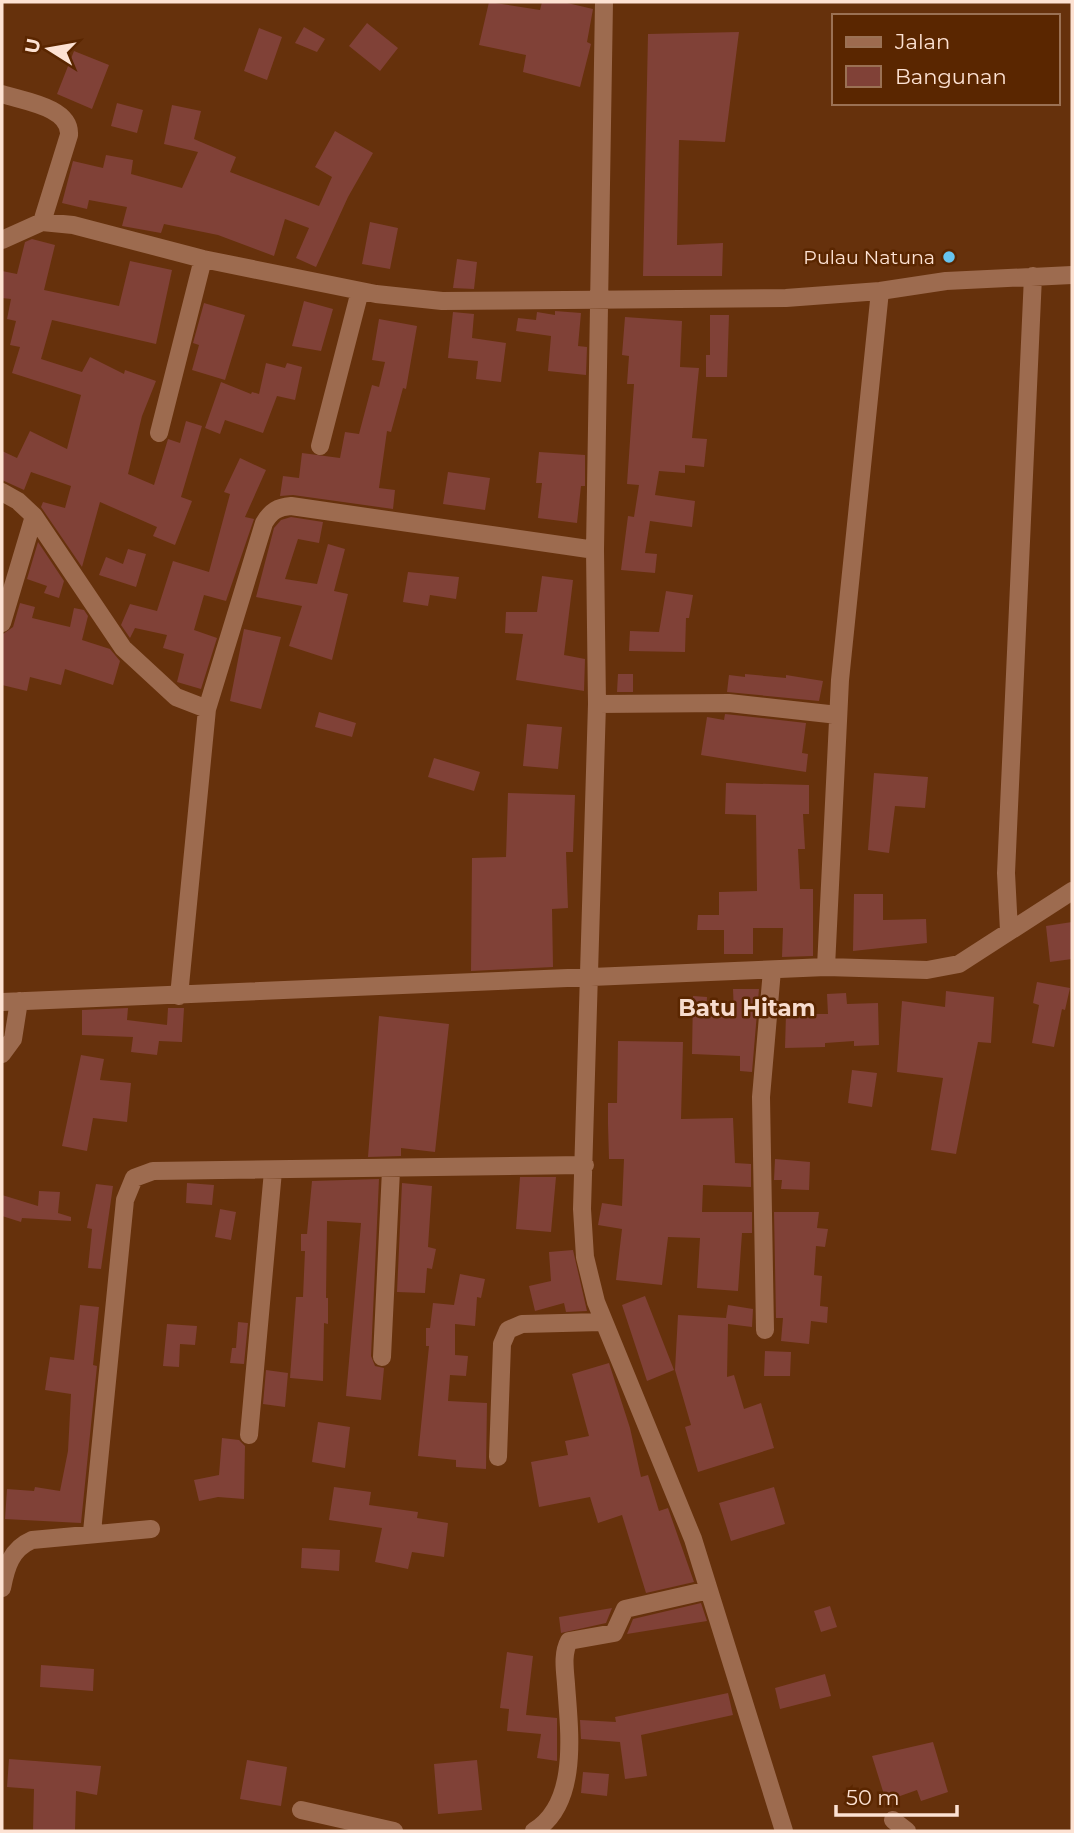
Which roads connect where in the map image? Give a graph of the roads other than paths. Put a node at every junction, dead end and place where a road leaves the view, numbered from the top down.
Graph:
1 (604, 2) edge
2 (2, 94) edge
3 (42, 222) junction
4 (2, 240) edge
5 (202, 259) junction
6 (1072, 275) edge
7 (1033, 276) junction
8 (360, 291) junction
9 (880, 291) junction
10 (598, 298) junction
11 (159, 433) dead end
12 (320, 446) dead end
13 (2, 492) edge
14 (34, 516) junction
15 (595, 550) junction
16 (2, 623) edge
17 (597, 704) junction
18 (206, 709) junction
19 (838, 715) junction
20 (1072, 891) edge
21 (1009, 931) junction
22 (826, 967) junction
23 (772, 970) junction
24 (589, 978) junction
25 (179, 996) junction
26 (10, 1001) edge
27 (2, 1054) edge
28 (585, 1165) junction
29 (391, 1170) junction
30 (273, 1171) junction
31 (602, 1322) junction
32 (765, 1330) dead end
33 (382, 1357) dead end
34 (249, 1435) dead end
35 (498, 1457) dead end
36 (151, 1530) dead end
37 (92, 1532) junction
38 (2, 1588) edge
39 (709, 1591) junction
40 (301, 1810) dead end
41 (394, 1831) edge
42 (534, 1831) edge
43 (784, 1831) edge

1 - 10 street
2 - 3 street
3 - 4 street
3 - 5 street
5 - 8 street
5 - 11 street
6 - 7 street
7 - 9 street
7 - 21 street
8 - 10 street
8 - 12 street
9 - 10 street
9 - 19 street
10 - 15 street
13 - 14 street
14 - 16 street
14 - 18 street
15 - 17 street
15 - 18 street
17 - 19 street
17 - 24 street
18 - 25 street
19 - 22 street
20 - 21 street
21 - 22 street
22 - 23 street
23 - 24 street
23 - 32 street
24 - 25 street
24 - 28 street
25 - 26 street
26 - 27 street
28 - 29 street
28 - 31 street
29 - 30 street
29 - 33 street
30 - 34 street
30 - 37 street
31 - 35 street
31 - 39 street
36 - 37 street
37 - 38 street
39 - 42 street
39 - 43 street
40 - 41 street

